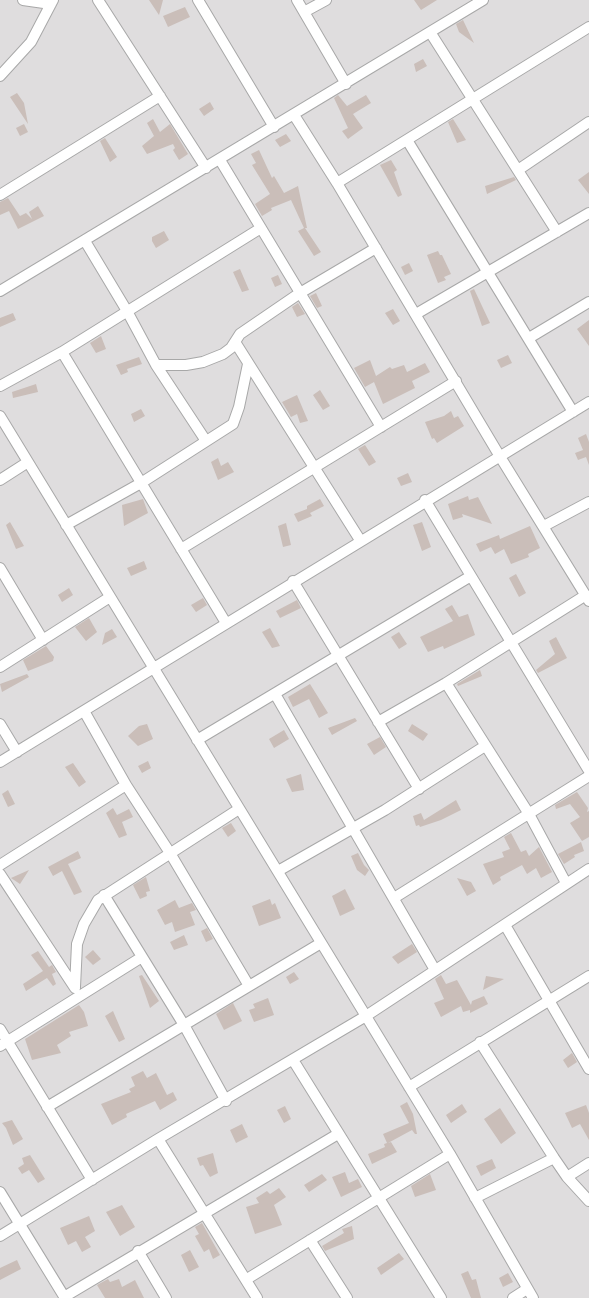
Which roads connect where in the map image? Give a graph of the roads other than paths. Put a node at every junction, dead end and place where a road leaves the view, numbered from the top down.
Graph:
1 (23, 0) edge
2 (98, 0) edge
3 (198, 0) edge
4 (297, 0) edge
5 (326, 0) edge
6 (483, 0) edge
7 (52, 2) edge
8 (304, 12) junction
9 (589, 27) edge
10 (430, 32) junction
11 (0, 76) edge
12 (346, 84) junction
13 (160, 96) junction
14 (472, 99) junction
15 (294, 115) junction
16 (586, 124) edge
17 (274, 127) junction
18 (589, 137) edge
19 (407, 140) junction
20 (220, 160) junction
21 (206, 168) junction
22 (518, 170) junction
23 (337, 183) junction
24 (0, 196) edge
25 (589, 213) edge
26 (261, 228) junction
27 (557, 232) junction
28 (85, 241) junction
29 (376, 248) junction
30 (489, 271) junction
31 (1, 288) edge
32 (300, 292) junction
33 (589, 302) edge
34 (127, 311) junction
35 (416, 314) junction
36 (529, 338) junction
37 (235, 342) junction
38 (62, 352) junction
39 (248, 364) junction
40 (156, 365) junction
41 (456, 381) junction
42 (0, 386) edge
43 (589, 402) edge
44 (573, 412) junction
45 (0, 416) edge
46 (381, 427) junction
47 (206, 441) junction
48 (499, 455) junction
49 (28, 462) junction
50 (314, 468) junction
51 (0, 480) edge
52 (142, 483) junction
53 (425, 500) junction
54 (589, 502) edge
55 (66, 525) junction
56 (544, 526) junction
57 (360, 540) junction
58 (181, 549) junction
59 (0, 568) edge
60 (471, 576) junction
61 (293, 582) junction
62 (110, 597) junction
63 (587, 598) edge
64 (226, 623) junction
65 (43, 640) junction
66 (510, 642) junction
67 (338, 656) junction
68 (0, 667) edge
69 (153, 668) junction
70 (446, 683) junction
71 (276, 694) junction
72 (84, 710) junction
73 (378, 722) junction
74 (0, 724) edge
75 (197, 740) junction
76 (485, 746) junction
77 (17, 752) junction
78 (0, 762) edge
79 (589, 771) edge
80 (589, 776) edge
81 (126, 785) junction
82 (419, 789) junction
83 (239, 809) junction
84 (529, 814) junction
85 (352, 829) junction
86 (170, 853) junction
87 (0, 865) edge
88 (589, 869) edge
89 (278, 872) junction
90 (0, 874) edge
91 (566, 883) junction
92 (104, 895) junction
93 (394, 898) junction
94 (505, 924) junction
95 (321, 943) junction
96 (142, 956) junction
97 (435, 970) junction
98 (589, 976) edge
99 (249, 986) junction
100 (75, 987) junction
101 (81, 997) junction
102 (548, 1000) junction
103 (366, 1016) junction
104 (184, 1025) junction
105 (0, 1029) edge
106 (480, 1042) junction
107 (4, 1044) edge
108 (293, 1060) junction
109 (588, 1066) edge
110 (409, 1087) junction
111 (226, 1101) junction
112 (48, 1107) junction
113 (338, 1134) junction
114 (158, 1138) junction
115 (450, 1154) junction
116 (554, 1158) junction
117 (589, 1163) edge
118 (567, 1177) junction
119 (92, 1180) junction
120 (0, 1192) edge
121 (475, 1198) junction
122 (378, 1199) junction
123 (589, 1201) edge
124 (204, 1214) junction
125 (19, 1225) junction
126 (0, 1236) edge
127 (310, 1240) junction
128 (138, 1252) junction
129 (247, 1279) junction
130 (530, 1294) edge
131 (65, 1297) edge
132 (166, 1298) edge
133 (257, 1298) edge
134 (347, 1298) edge
135 (441, 1298) edge
136 (513, 1298) edge

1 - 7 street
2 - 13 street
3 - 17 street
4 - 8 street
5 - 8 street
6 - 10 street
7 - 11 street
8 - 12 street
9 - 14 street
10 - 12 street
10 - 14 street
12 - 15 street
13 - 21 street
13 - 24 street
14 - 19 street
14 - 22 street
15 - 17 street
15 - 23 street
16 - 18 street
16 - 22 street
17 - 20 street
19 - 23 street
19 - 30 street
20 - 21 street
20 - 26 street
21 - 28 street
22 - 27 street
23 - 29 street
25 - 27 street
26 - 32 street
26 - 34 street
27 - 30 street
28 - 31 street
28 - 34 street
29 - 32 street
29 - 35 street
30 - 35 street
30 - 36 street
32 - 37 street
32 - 46 street
33 - 36 street
34 - 38 street
34 - 40 street
35 - 41 street
36 - 44 street
37 - 39 street
37 - 40 street
38 - 42 street
38 - 52 street
39 - 47 street
39 - 50 street
40 - 47 street
41 - 46 street
41 - 48 street
43 - 44 street
44 - 48 street
45 - 49 street
46 - 50 street
47 - 52 street
48 - 53 street
48 - 56 street
49 - 51 street
49 - 55 street
50 - 57 street
50 - 58 street
52 - 55 street
52 - 58 street
53 - 57 street
53 - 60 street
54 - 56 street
55 - 62 street
56 - 63 street
57 - 61 street
58 - 64 street
59 - 65 street
60 - 66 street
60 - 67 street
61 - 64 street
61 - 67 street
62 - 65 street
62 - 69 street
63 - 66 street
64 - 69 street
65 - 68 street
66 - 70 street
66 - 79 street
67 - 71 street
67 - 73 street
69 - 72 street
69 - 75 street
70 - 73 street
70 - 76 street
71 - 75 street
71 - 85 street
72 - 77 street
72 - 81 street
73 - 82 street
74 - 77 street
75 - 83 street
76 - 82 street
76 - 84 street
77 - 78 street
80 - 84 street
81 - 86 street
81 - 87 street
82 - 85 street
83 - 86 street
83 - 89 street
84 - 91 street
84 - 93 street
85 - 89 street
85 - 93 street
86 - 92 street
86 - 99 street
88 - 91 street
89 - 95 street
90 - 100 street
91 - 94 street
92 - 96 street
92 - 100 street
93 - 97 street
94 - 97 street
94 - 102 street
95 - 99 street
95 - 103 street
96 - 101 street
96 - 104 street
97 - 103 street
98 - 102 street
99 - 104 street
100 - 101 street
101 - 107 street
102 - 106 street
102 - 109 street
103 - 108 street
103 - 110 street
104 - 111 street
104 - 112 street
105 - 107 street
106 - 110 street
106 - 116 street
107 - 112 street
108 - 111 street
108 - 113 street
110 - 115 street
111 - 114 street
112 - 119 street
113 - 122 street
113 - 124 street
114 - 119 street
114 - 124 street
115 - 121 street
115 - 122 street
116 - 118 street
116 - 121 street
117 - 118 street
118 - 123 street
119 - 125 street
120 - 125 street
121 - 130 street
122 - 127 street
122 - 135 street
124 - 128 street
124 - 129 street
125 - 126 street
125 - 131 street
127 - 129 street
127 - 134 street
128 - 131 street
128 - 132 street
129 - 133 street
130 - 136 street

